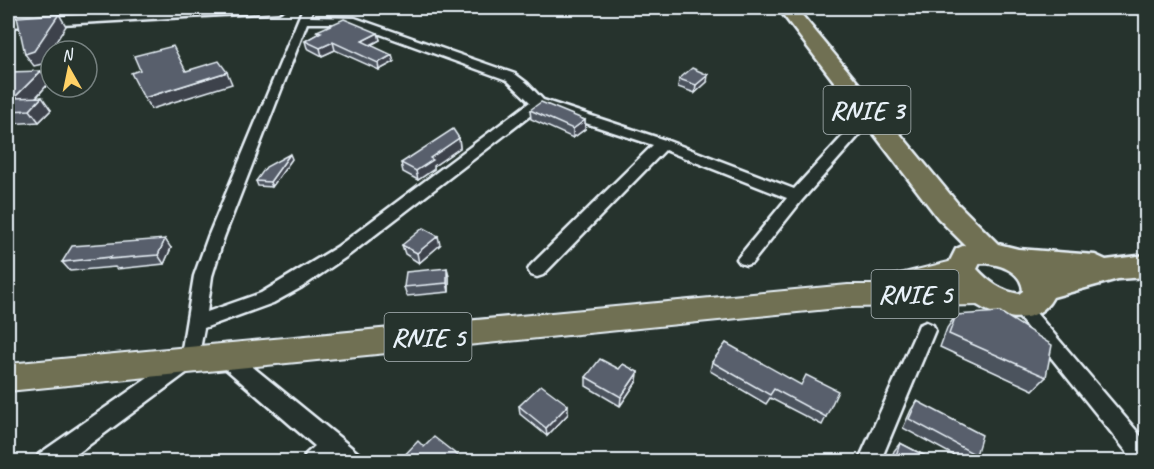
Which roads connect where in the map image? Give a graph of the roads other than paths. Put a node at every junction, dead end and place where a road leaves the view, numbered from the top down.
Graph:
1 (151, 8) edge
2 (278, 8) edge
3 (787, 8) edge
4 (306, 14) edge
5 (8, 15) edge
6 (8, 23) edge
7 (538, 104) junction
8 (870, 115) junction
9 (663, 144) junction
10 (798, 196) junction
11 (746, 259) dead end
12 (983, 259) junction
13 (1132, 267) edge
14 (537, 270) dead end
15 (982, 294) junction
16 (848, 296) junction
17 (1029, 297) junction
18 (195, 324) junction
19 (926, 330) dead end
20 (225, 356) junction
21 (190, 359) junction
22 (8, 378) edge
23 (332, 445) junction
24 (1146, 458) edge
25 (48, 462) edge
26 (314, 462) edge
27 (351, 462) edge
28 (869, 462) edge

1 - 5 street
2 - 6 street
3 - 8 highway, RNIE 3
4 - 7 street
4 - 18 street
7 - 9 street
7 - 18 street
8 - 10 street
8 - 12 highway, RNIE 3
9 - 10 street
9 - 14 street
10 - 11 street
12 - 13 highway, RNIE 3
12 - 15 highway, RNIE 3
12 - 16 main road, RNIE 5
12 - 17 highway, RNIE 3
13 - 17 highway, RNIE 3
15 - 16 main road, RNIE 5
15 - 17 highway, RNIE 3
16 - 20 main road, RNIE 5
17 - 24 street
18 - 21 street
19 - 28 street
20 - 21 main road, RNIE 5
20 - 23 street
21 - 22 main road, RNIE 5
21 - 25 street
23 - 26 street
23 - 27 street

